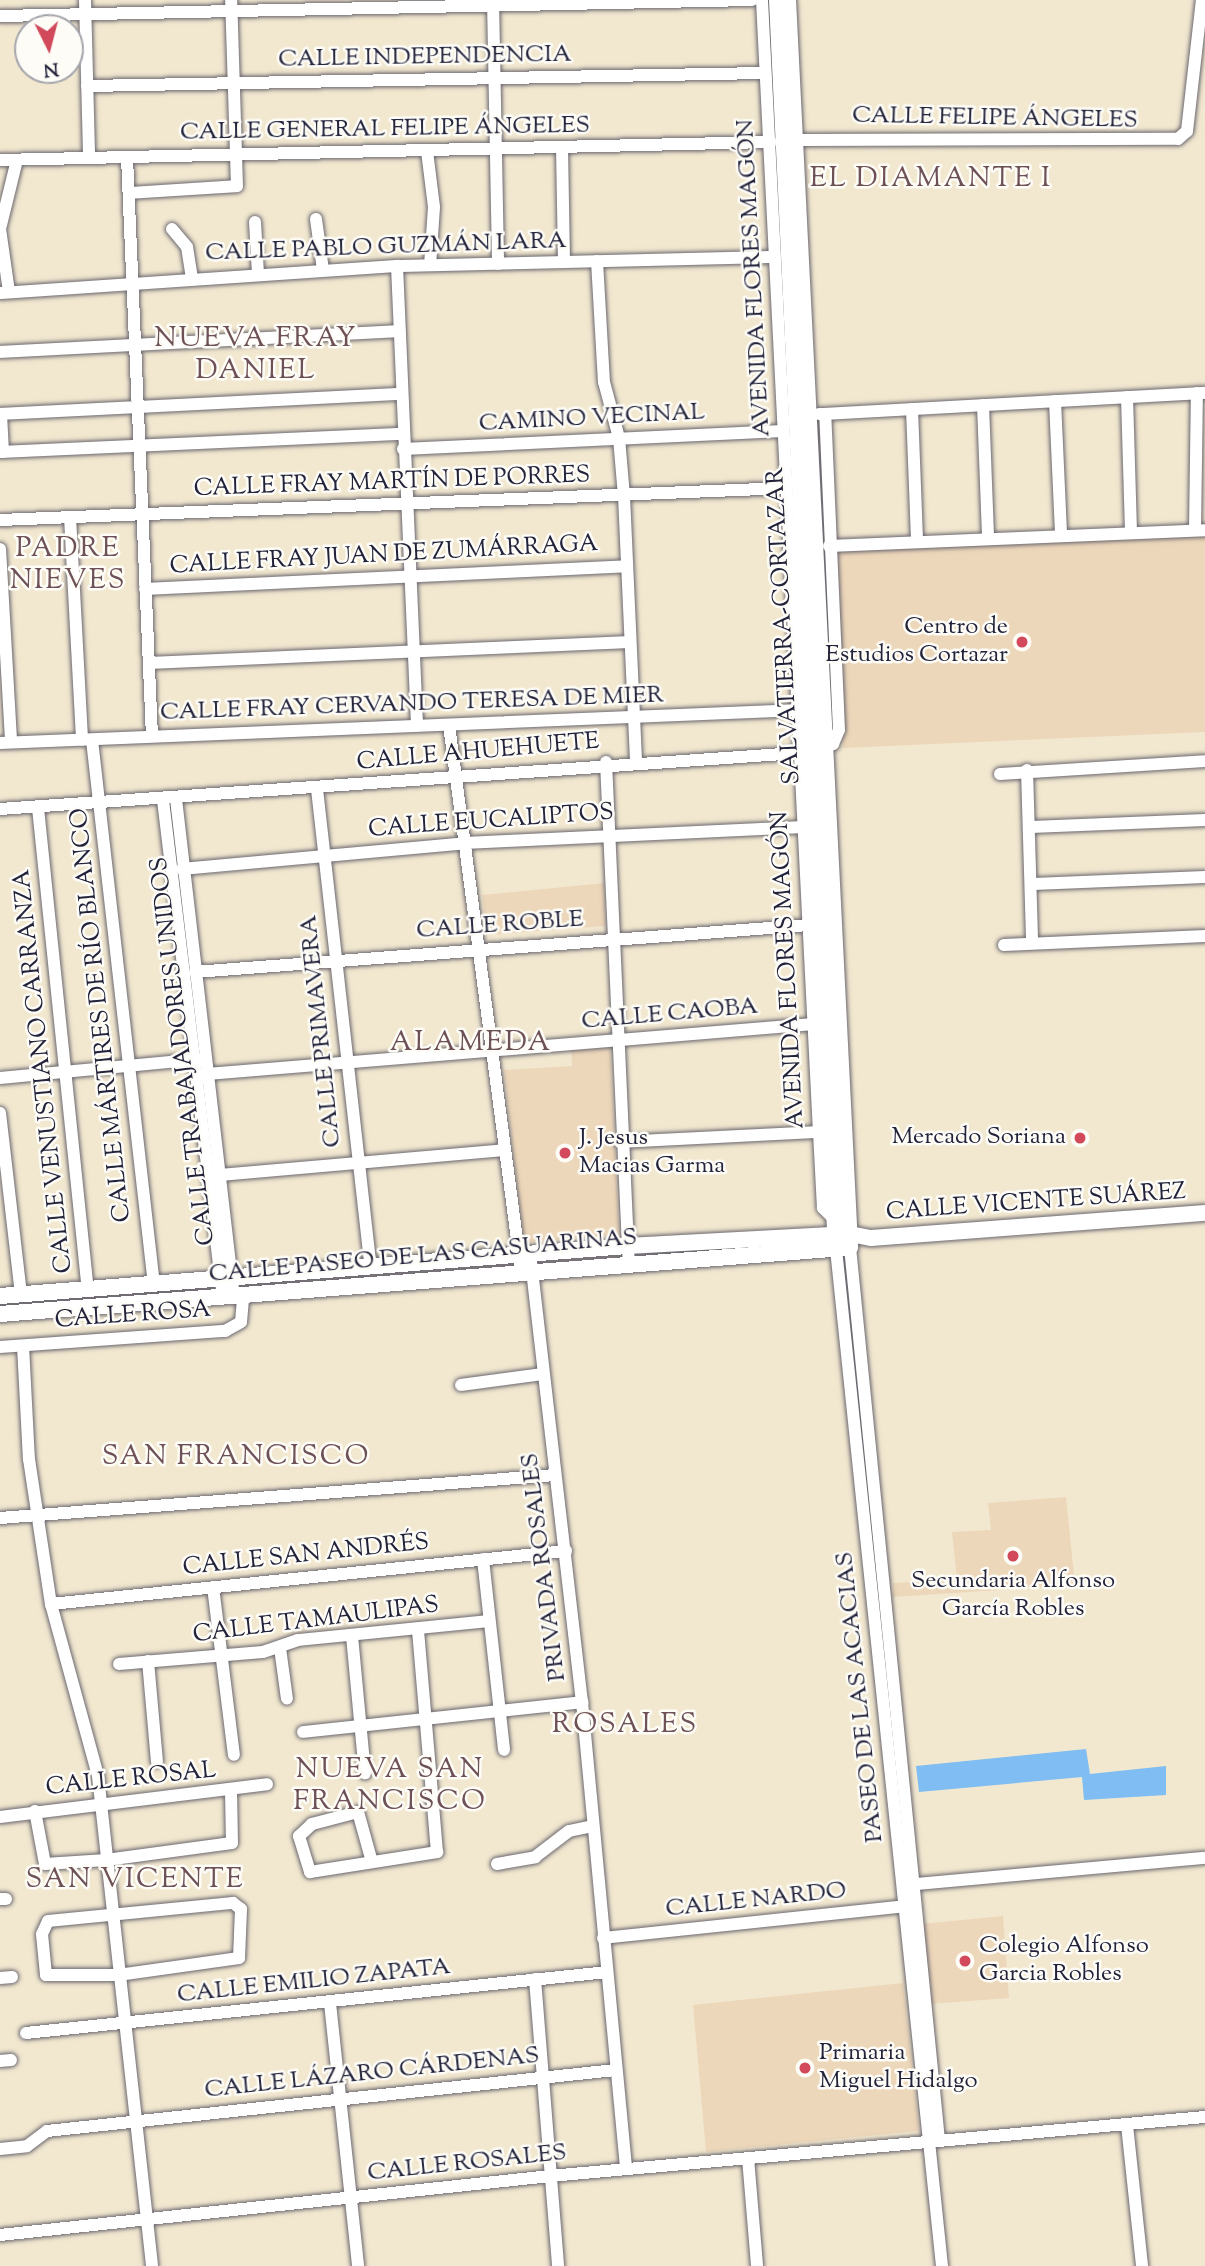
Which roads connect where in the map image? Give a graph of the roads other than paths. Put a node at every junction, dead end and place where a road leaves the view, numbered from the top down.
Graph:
1 (85, 0) edge
2 (752, 0) edge
3 (762, 0) edge
4 (777, 0) edge
5 (788, 0) edge
6 (1202, 0) edge
7 (493, 3) edge
8 (231, 6) edge
9 (85, 14) junction
10 (0, 16) edge
11 (764, 73) junction
12 (496, 78) junction
13 (234, 83) junction
14 (87, 86) junction
15 (799, 140) junction
16 (771, 142) junction
17 (562, 147) junction
18 (496, 149) junction
19 (426, 151) junction
20 (235, 154) junction
21 (127, 157) junction
22 (89, 158) junction
23 (0, 160) edge
24 (17, 160) junction
25 (130, 193) junction
26 (316, 219) dead end
27 (254, 222) dead end
28 (172, 229) dead end
29 (774, 257) junction
30 (597, 261) junction
31 (564, 262) junction
32 (498, 264) junction
33 (430, 265) junction
34 (397, 266) junction
35 (323, 270) junction
36 (258, 274) junction
37 (192, 277) junction
38 (131, 283) junction
39 (5, 292) edge
40 (399, 331) junction
41 (133, 347) junction
42 (0, 352) edge
43 (1201, 393) edge
44 (401, 394) junction
45 (1127, 397) junction
46 (1055, 401) junction
47 (983, 405) junction
48 (136, 409) junction
49 (912, 409) junction
50 (1, 414) edge
51 (818, 414) junction
52 (783, 432) junction
53 (403, 434) junction
54 (619, 438) junction
55 (137, 446) junction
56 (403, 449) junction
57 (1, 452) edge
58 (786, 488) junction
59 (624, 496) junction
60 (405, 501) junction
61 (140, 513) junction
62 (69, 517) junction
63 (0, 520) edge
64 (1200, 530) edge
65 (1131, 533) junction
66 (1061, 534) junction
67 (988, 537) junction
68 (917, 542) junction
69 (829, 546) junction
70 (0, 549) edge
71 (824, 561) junction
72 (626, 566) junction
73 (408, 576) junction
74 (145, 589) junction
75 (630, 642) junction
76 (412, 651) junction
77 (149, 663) junction
78 (810, 709) junction
79 (634, 718) junction
80 (449, 724) junction
81 (417, 726) junction
82 (152, 736) junction
83 (87, 740) junction
84 (812, 742) junction
85 (5, 743) edge
86 (636, 760) junction
87 (1205, 761) edge
88 (606, 762) junction
89 (1027, 770) junction
90 (1000, 774) dead end
91 (454, 775) junction
92 (317, 789) junction
93 (170, 800) junction
94 (100, 805) junction
95 (38, 808) junction
96 (0, 809) edge
97 (1205, 820) edge
98 (803, 827) junction
99 (1031, 827) junction
100 (608, 834) junction
101 (465, 843) junction
102 (324, 856) junction
103 (182, 869) junction
104 (1205, 877) edge
105 (1033, 884) junction
106 (808, 925) junction
107 (1205, 936) edge
108 (613, 938) junction
109 (1032, 943) junction
110 (1004, 945) dead end
111 (480, 948) junction
112 (335, 958) junction
113 (195, 972) junction
114 (814, 1024) junction
115 (617, 1042) junction
116 (492, 1048) junction
117 (200, 1060) junction
118 (347, 1061) junction
119 (130, 1068) junction
120 (64, 1073) junction
121 (201, 1074) junction
122 (0, 1078) edge
123 (0, 1113) edge
124 (819, 1132) junction
125 (620, 1142) junction
126 (504, 1150) junction
127 (358, 1163) junction
128 (220, 1175) junction
129 (1205, 1213) edge
130 (841, 1237) junction
131 (524, 1253) junction
132 (628, 1254) junction
133 (371, 1267) junction
134 (527, 1270) junction
135 (227, 1279) junction
136 (153, 1285) junction
137 (88, 1289) junction
138 (21, 1294) junction
139 (0, 1296) edge
140 (238, 1303) junction
141 (0, 1314) edge
142 (23, 1346) junction
143 (0, 1348) edge
144 (542, 1374) junction
145 (461, 1385) dead end
146 (555, 1475) junction
147 (37, 1517) junction
148 (0, 1518) edge
149 (566, 1551) junction
150 (483, 1559) junction
151 (214, 1587) junction
152 (51, 1604) junction
153 (488, 1621) junction
154 (418, 1630) junction
155 (352, 1636) junction
156 (280, 1648) junction
157 (219, 1656) junction
158 (148, 1661) junction
159 (119, 1664) dead end
160 (287, 1699) dead end
161 (582, 1702) junction
162 (502, 1708) junction
163 (428, 1717) junction
164 (359, 1726) junction
165 (303, 1732) dead end
166 (504, 1750) dead end
167 (234, 1755) dead end
168 (156, 1762) dead end
169 (365, 1773) dead end
170 (267, 1784) dead end
171 (231, 1790) junction
172 (102, 1802) junction
173 (35, 1811) junction
174 (0, 1817) edge
175 (592, 1826) junction
176 (1205, 1858) edge
177 (106, 1860) junction
178 (372, 1862) junction
179 (497, 1864) dead end
180 (906, 1884) junction
181 (909, 1906) junction
182 (111, 1916) junction
183 (603, 1938) junction
184 (607, 1972) junction
185 (118, 1975) junction
186 (535, 1979) junction
187 (330, 2003) junction
188 (124, 2024) junction
189 (26, 2034) dead end
190 (615, 2070) junction
191 (543, 2077) junction
192 (340, 2100) junction
193 (1205, 2118) edge
194 (133, 2120) junction
195 (1128, 2125) junction
196 (933, 2145) junction
197 (0, 2150) edge
198 (748, 2158) junction
199 (626, 2169) junction
200 (550, 2176) junction
201 (351, 2198) junction
202 (145, 2220) junction
203 (0, 2235) edge
204 (152, 2266) edge
205 (358, 2266) edge
206 (558, 2266) edge
207 (757, 2266) edge
208 (942, 2266) edge
209 (1142, 2266) edge

1 - 9 street
2 - 7 street
3 - 11 street, AVENIDA FLORES MAGÓN
4 - 78 main road, SALVATIERRA-CORTAZAR
5 - 15 main road, SALVATIERRA-CORTAZAR
6 - 15 street, CALLE FELIPE ÁNGELES
7 - 8 street
7 - 12 street
8 - 9 street
8 - 13 street
9 - 10 street
9 - 14 street
11 - 12 street, CALLE INDEPENDENCIA
11 - 16 street, AVENIDA FLORES MAGÓN
12 - 13 street, CALLE INDEPENDENCIA
12 - 18 street
13 - 14 street, CALLE INDEPENDENCIA
13 - 20 street
14 - 22 street
15 - 51 main road, SALVATIERRA-CORTAZAR
16 - 17 street, CALLE GENERAL FELIPE ÁNGELES
16 - 29 street, AVENIDA FLORES MAGÓN
17 - 18 street, CALLE GENERAL FELIPE ÁNGELES
17 - 31 street
18 - 19 street, CALLE GENERAL FELIPE ÁNGELES
18 - 32 street
19 - 20 street, CALLE GENERAL FELIPE ÁNGELES
19 - 33 street
20 - 21 street, CALLE GENERAL FELIPE ÁNGELES
20 - 25 street
21 - 22 street, CALLE GENERAL FELIPE ÁNGELES
21 - 25 street
22 - 24 street, CALLE GENERAL FELIPE ÁNGELES
23 - 24 street, CALLE GENERAL FELIPE ÁNGELES
24 - 39 street
25 - 38 street
26 - 35 street
27 - 36 street
28 - 37 street
29 - 30 street, CALLE PABLO GUZMÁN LARA
29 - 52 street, AVENIDA FLORES MAGÓN
30 - 31 street, CALLE PABLO GUZMÁN LARA
30 - 54 street
31 - 32 street, CALLE PABLO GUZMÁN LARA
32 - 33 street, CALLE PABLO GUZMÁN LARA
33 - 34 street, CALLE PABLO GUZMÁN LARA
34 - 35 street, CALLE PABLO GUZMÁN LARA
34 - 40 street
35 - 36 street, CALLE PABLO GUZMÁN LARA
36 - 37 street, CALLE PABLO GUZMÁN LARA
37 - 38 street, CALLE PABLO GUZMÁN LARA
38 - 39 street, CALLE PABLO GUZMÁN LARA
38 - 41 street
40 - 41 street
40 - 44 street
41 - 42 street
41 - 48 street
43 - 45 street
43 - 64 street
44 - 48 street
44 - 53 street
45 - 46 street
45 - 65 street
46 - 47 street
46 - 66 street
47 - 49 street
47 - 67 street
48 - 50 street
48 - 55 street
49 - 51 street
49 - 68 street
50 - 57 street
51 - 69 street
51 - 71 main road, SALVATIERRA-CORTAZAR
52 - 54 street, CAMINO VECINAL
52 - 58 street, AVENIDA FLORES MAGÓN
53 - 55 street
53 - 56 street
54 - 56 street, CAMINO VECINAL
54 - 59 street
55 - 57 street
55 - 61 street
56 - 60 street
58 - 59 street, CALLE FRAY MARTÍN DE PORRES
58 - 78 street, AVENIDA FLORES MAGÓN
59 - 60 street, CALLE FRAY MARTÍN DE PORRES
59 - 72 street
60 - 61 street, CALLE FRAY MARTÍN DE PORRES
60 - 73 street
61 - 62 street, CALLE FRAY MARTÍN DE PORRES
61 - 74 street
62 - 63 street, CALLE FRAY MARTÍN DE PORRES
62 - 83 street, CALLE MÁRTIRES DE RÍO BLANCO
64 - 65 street
65 - 66 street
66 - 67 street
67 - 68 street
68 - 69 street
69 - 71 street
70 - 85 street
71 - 78 main road, SALVATIERRA-CORTAZAR
71 - 84 street
72 - 73 street, CALLE FRAY JUAN DE ZUMÁRRAGA
72 - 75 street
73 - 74 street, CALLE FRAY JUAN DE ZUMÁRRAGA
73 - 76 street
74 - 77 street
75 - 76 street
75 - 79 street
76 - 77 street
76 - 81 street
77 - 82 street
78 - 79 street, CALLE FRAY CERVANDO TERESA DE MIER
78 - 84 main road, SALVATIERRA-CORTAZAR
78 - 84 street, AVENIDA FLORES MAGÓN
79 - 80 street, CALLE FRAY CERVANDO TERESA DE MIER
79 - 86 street
80 - 81 street, CALLE FRAY CERVANDO TERESA DE MIER
80 - 91 street, PRIVADA ROSALES
81 - 82 street, CALLE FRAY CERVANDO TERESA DE MIER
82 - 83 street, CALLE FRAY CERVANDO TERESA DE MIER
83 - 85 street, CALLE FRAY CERVANDO TERESA DE MIER
83 - 94 street, CALLE MÁRTIRES DE RÍO BLANCO
84 - 86 street, CALLE AHUEHUETE
84 - 98 street, AVENIDA FLORES MAGÓN
84 - 130 main road, SALVATIERRA-CORTAZAR
86 - 88 street, CALLE AHUEHUETE
87 - 89 street
88 - 91 street, CALLE AHUEHUETE
88 - 100 street
89 - 90 street
89 - 99 street
91 - 92 street, CALLE AHUEHUETE
91 - 101 street, PRIVADA ROSALES
92 - 93 street, CALLE AHUEHUETE
92 - 102 street, CALLE PRIMAVERA
93 - 94 street, CALLE AHUEHUETE
93 - 103 street, CALLE TRABAJADORES UNIDOS
93 - 117 street, CALLE TRABAJADORES UNIDOS
94 - 95 street, CALLE AHUEHUETE
94 - 119 street, CALLE MÁRTIRES DE RÍO BLANCO
95 - 96 street, CALLE AHUEHUETE
95 - 120 street, CALLE VENUSTIANO CARRANZA
97 - 99 street
98 - 100 street, CALLE EUCALIPTOS
98 - 106 street, AVENIDA FLORES MAGÓN
99 - 105 street
100 - 101 street, CALLE EUCALIPTOS
100 - 108 street
101 - 102 street, CALLE EUCALIPTOS
101 - 111 street, PRIVADA ROSALES
102 - 103 street, CALLE EUCALIPTOS
102 - 112 street, CALLE PRIMAVERA
103 - 113 street, CALLE TRABAJADORES UNIDOS
104 - 105 street
105 - 109 street
106 - 108 street, CALLE ROBLE
106 - 114 street, AVENIDA FLORES MAGÓN
107 - 109 street
108 - 111 street, CALLE ROBLE
108 - 115 street
109 - 110 street
111 - 112 street, CALLE ROBLE
111 - 116 street, PRIVADA ROSALES
112 - 113 street, CALLE ROBLE
112 - 118 street, CALLE PRIMAVERA
113 - 117 street, CALLE TRABAJADORES UNIDOS
114 - 115 street, CALLE CAOBA
114 - 124 street, AVENIDA FLORES MAGÓN
115 - 116 street, CALLE CAOBA
115 - 125 street
116 - 118 street, CALLE CAOBA
116 - 126 street, PRIVADA ROSALES
117 - 119 street
117 - 121 street, CALLE TRABAJADORES UNIDOS
118 - 121 street, CALLE CAOBA
118 - 127 street, CALLE PRIMAVERA
119 - 120 street
119 - 136 street, CALLE MÁRTIRES DE RÍO BLANCO
120 - 122 street
120 - 137 street, CALLE VENUSTIANO CARRANZA
121 - 128 street, CALLE TRABAJADORES UNIDOS
121 - 135 street, CALLE TRABAJADORES UNIDOS
123 - 138 street
124 - 125 street
124 - 130 street, AVENIDA FLORES MAGÓN
125 - 132 street
126 - 127 street
126 - 131 street, PRIVADA ROSALES
127 - 128 street
127 - 133 street, CALLE PRIMAVERA
128 - 135 street, CALLE TRABAJADORES UNIDOS
129 - 130 main road, CALLE VICENTE SUÁREZ
130 - 132 main road, CALLE PASEO DE LAS CASUARINAS
130 - 180 street, PASEO DE LAS ACACIAS
131 - 132 main road, CALLE PASEO DE LAS CASUARINAS
131 - 133 main road, CALLE PASEO DE LAS CASUARINAS
131 - 134 street, PRIVADA ROSALES
132 - 134 main road, CALLE PASEO DE LAS CASUARINAS
133 - 135 main road, CALLE PASEO DE LAS CASUARINAS
134 - 140 main road, CALLE PASEO DE LAS CASUARINAS
134 - 144 street, PRIVADA ROSALES
135 - 136 main road, CALLE PASEO DE LAS CASUARINAS
135 - 140 street, CALLE TRABAJADORES UNIDOS
136 - 137 main road, CALLE PASEO DE LAS CASUARINAS
137 - 138 main road, CALLE PASEO DE LAS CASUARINAS
138 - 139 main road, CALLE PASEO DE LAS CASUARINAS
140 - 141 main road, CALLE PASEO DE LAS CASUARINAS
140 - 142 street, CALLE ROSA
142 - 143 street, CALLE ROSA
142 - 147 street
144 - 145 street
144 - 146 street, PRIVADA ROSALES
146 - 147 street
146 - 149 street, PRIVADA ROSALES
147 - 148 street
147 - 152 street
149 - 150 street, CALLE SAN ANDRÉS
149 - 161 street, PRIVADA ROSALES
150 - 151 street, CALLE SAN ANDRÉS
150 - 153 street
151 - 152 street, CALLE SAN ANDRÉS
151 - 157 street
152 - 172 street
153 - 154 street, CALLE TAMAULIPAS
153 - 162 street
154 - 155 street, CALLE TAMAULIPAS
154 - 163 street
155 - 156 street, CALLE TAMAULIPAS
155 - 164 street
156 - 157 street, CALLE TAMAULIPAS
156 - 160 street
157 - 158 street, CALLE TAMAULIPAS
157 - 167 street
158 - 159 street, CALLE TAMAULIPAS
158 - 168 street
161 - 162 street
161 - 175 street, PRIVADA ROSALES
162 - 163 street
162 - 166 street
163 - 164 street
163 - 178 street
164 - 165 street
164 - 169 street
170 - 171 street, CALLE ROSAL
171 - 172 street, CALLE ROSAL
171 - 177 street
172 - 173 street, CALLE ROSAL
172 - 177 street
173 - 174 street, CALLE ROSAL
173 - 177 street
175 - 179 street
175 - 183 street, PRIVADA ROSALES
176 - 180 street
177 - 182 street
178 - 178 street
180 - 181 street, PASEO DE LAS ACACIAS
181 - 183 street, CALLE NARDO
181 - 196 street, PASEO DE LAS ACACIAS
182 - 185 street
182 - 185 street
182 - 185 street
183 - 184 street, PRIVADA ROSALES
184 - 186 street, CALLE EMILIO ZAPATA
184 - 190 street, PRIVADA ROSALES
185 - 188 street
186 - 187 street, CALLE EMILIO ZAPATA
186 - 191 street
187 - 188 street, CALLE EMILIO ZAPATA
187 - 192 street
188 - 189 street, CALLE EMILIO ZAPATA
188 - 194 street
190 - 191 street, CALLE LÁZARO CÁRDENAS
190 - 199 street, PRIVADA ROSALES
191 - 192 street, CALLE LÁZARO CÁRDENAS
191 - 200 street
192 - 194 street, CALLE LÁZARO CÁRDENAS
192 - 201 street
193 - 195 street, CALLE ROSALES
194 - 197 street, CALLE LÁZARO CÁRDENAS
194 - 202 street
195 - 196 street, CALLE ROSALES
195 - 209 street
196 - 198 street, CALLE ROSALES
196 - 208 street, PASEO DE LAS ACACIAS
198 - 199 street, CALLE ROSALES
198 - 207 street
199 - 200 street, CALLE ROSALES
200 - 201 street, CALLE ROSALES
200 - 206 street
201 - 202 street, CALLE ROSALES
201 - 205 street
202 - 203 street, CALLE ROSALES
202 - 204 street

